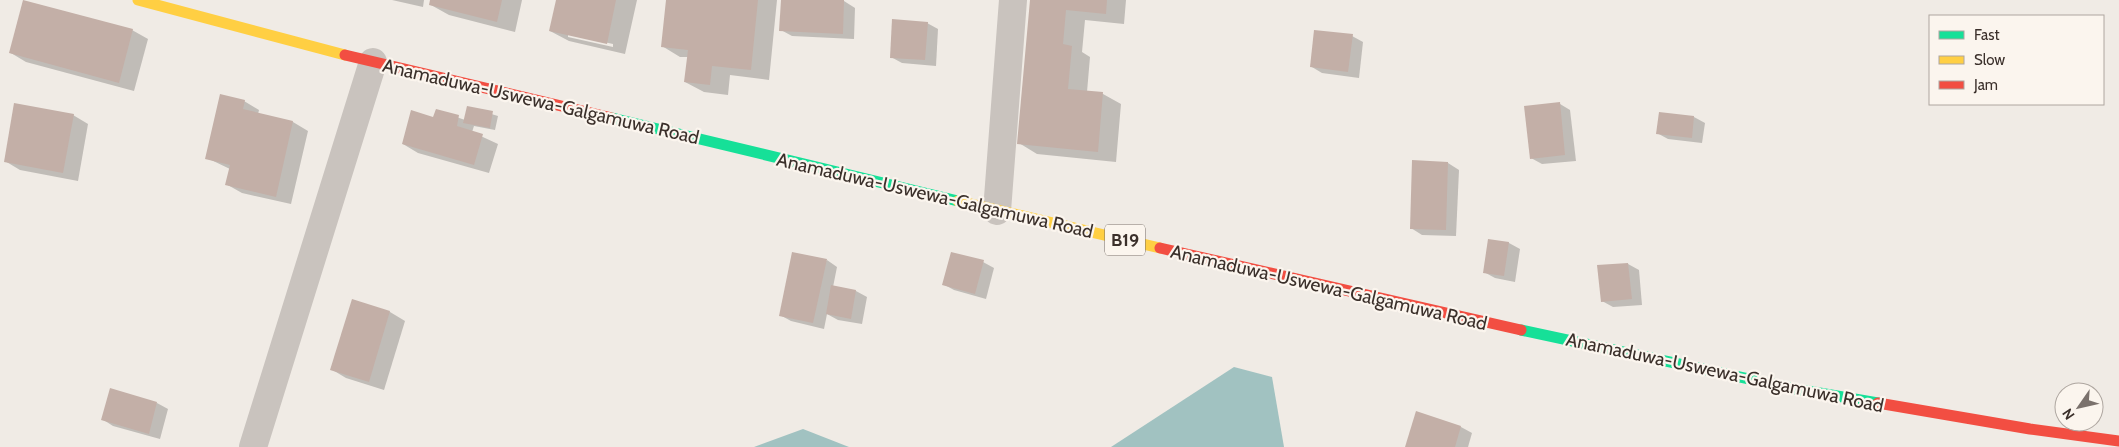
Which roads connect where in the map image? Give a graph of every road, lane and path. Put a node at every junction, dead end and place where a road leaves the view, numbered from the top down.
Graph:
1 (138, 0) edge
2 (1013, 0) edge
3 (174, 5) edge
4 (373, 62) junction
5 (997, 211) junction
6 (2119, 441) edge
7 (253, 447) edge

1 - 3 main road, Anamaduwa-Uswewa-Galgamuwa Road / B19
2 - 5 street
3 - 4 main road, Anamaduwa-Uswewa-Galgamuwa Road / B19
4 - 5 main road, Anamaduwa-Uswewa-Galgamuwa Road / B19
4 - 7 street
5 - 6 main road, Anamaduwa-Uswewa-Galgamuwa Road / B19

